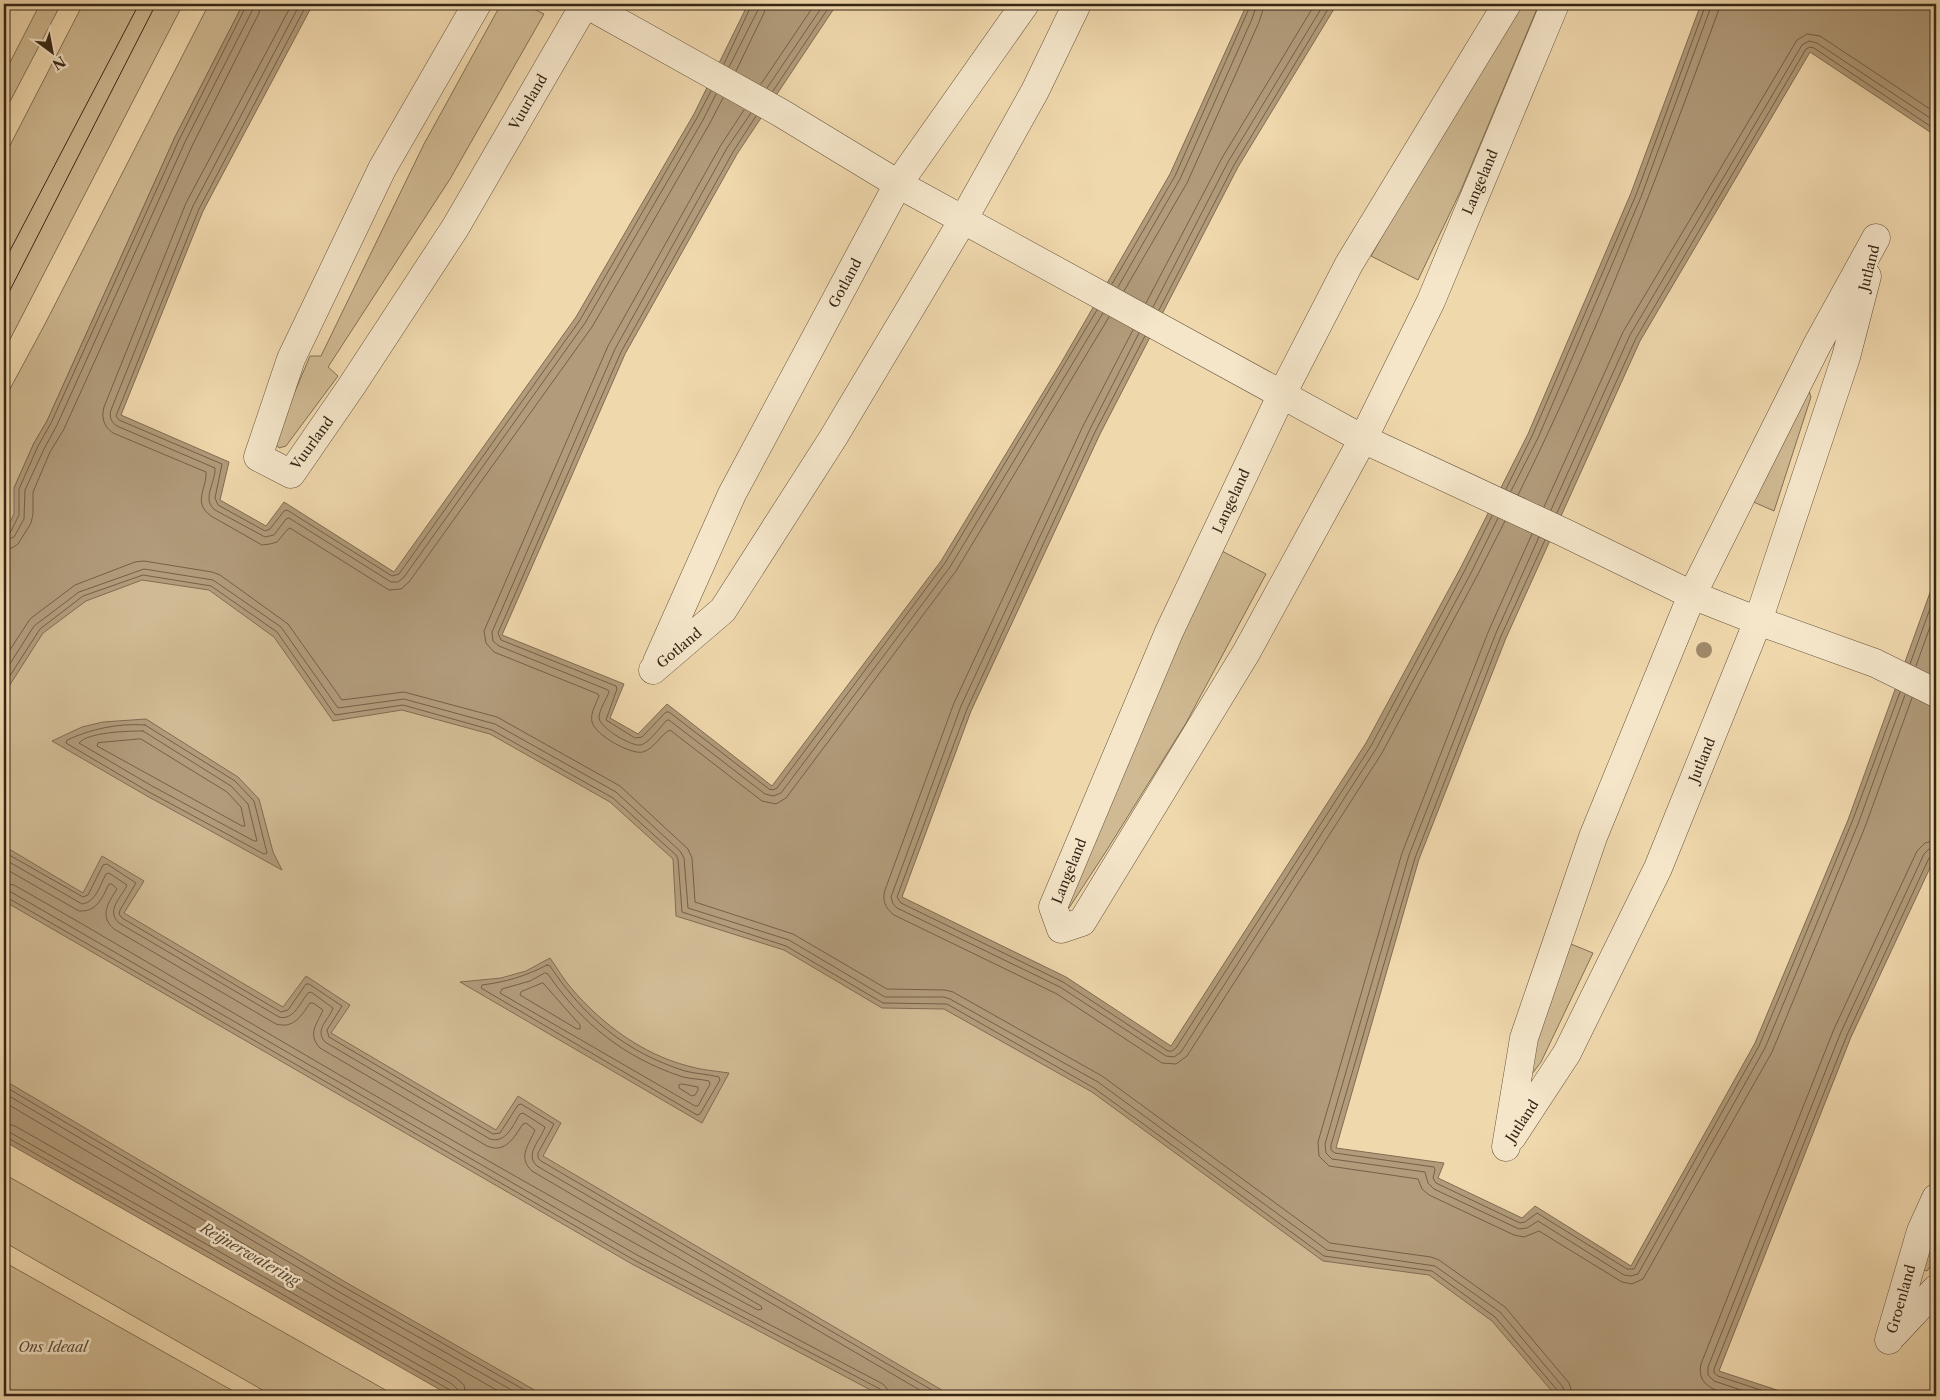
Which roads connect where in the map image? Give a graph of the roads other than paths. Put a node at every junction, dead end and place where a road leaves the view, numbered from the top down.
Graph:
1 (477, 4) edge
2 (586, 4) edge
3 (1025, 4) edge
4 (1077, 4) edge
5 (1507, 4) edge
6 (1555, 4) edge
7 (898, 184) junction
8 (963, 220) junction
9 (1282, 394) junction
10 (1363, 439) junction
11 (1692, 595) junction
12 (1758, 621) junction
13 (1936, 693) edge
14 (1936, 1198) edge
15 (1936, 1289) edge

1 - 2 street, Vuurland
2 - 7 street, Vuurland
3 - 7 street, Gotland
4 - 8 street, Gotland
5 - 9 street, Langeland
6 - 10 street, Langeland
7 - 8 street
7 - 8 street, Gotland
8 - 9 street
9 - 10 street
9 - 10 street, Langeland
10 - 11 street
11 - 12 street
11 - 12 street, Jutland
11 - 12 street, Jutland
12 - 13 street
14 - 15 street, Groenland

